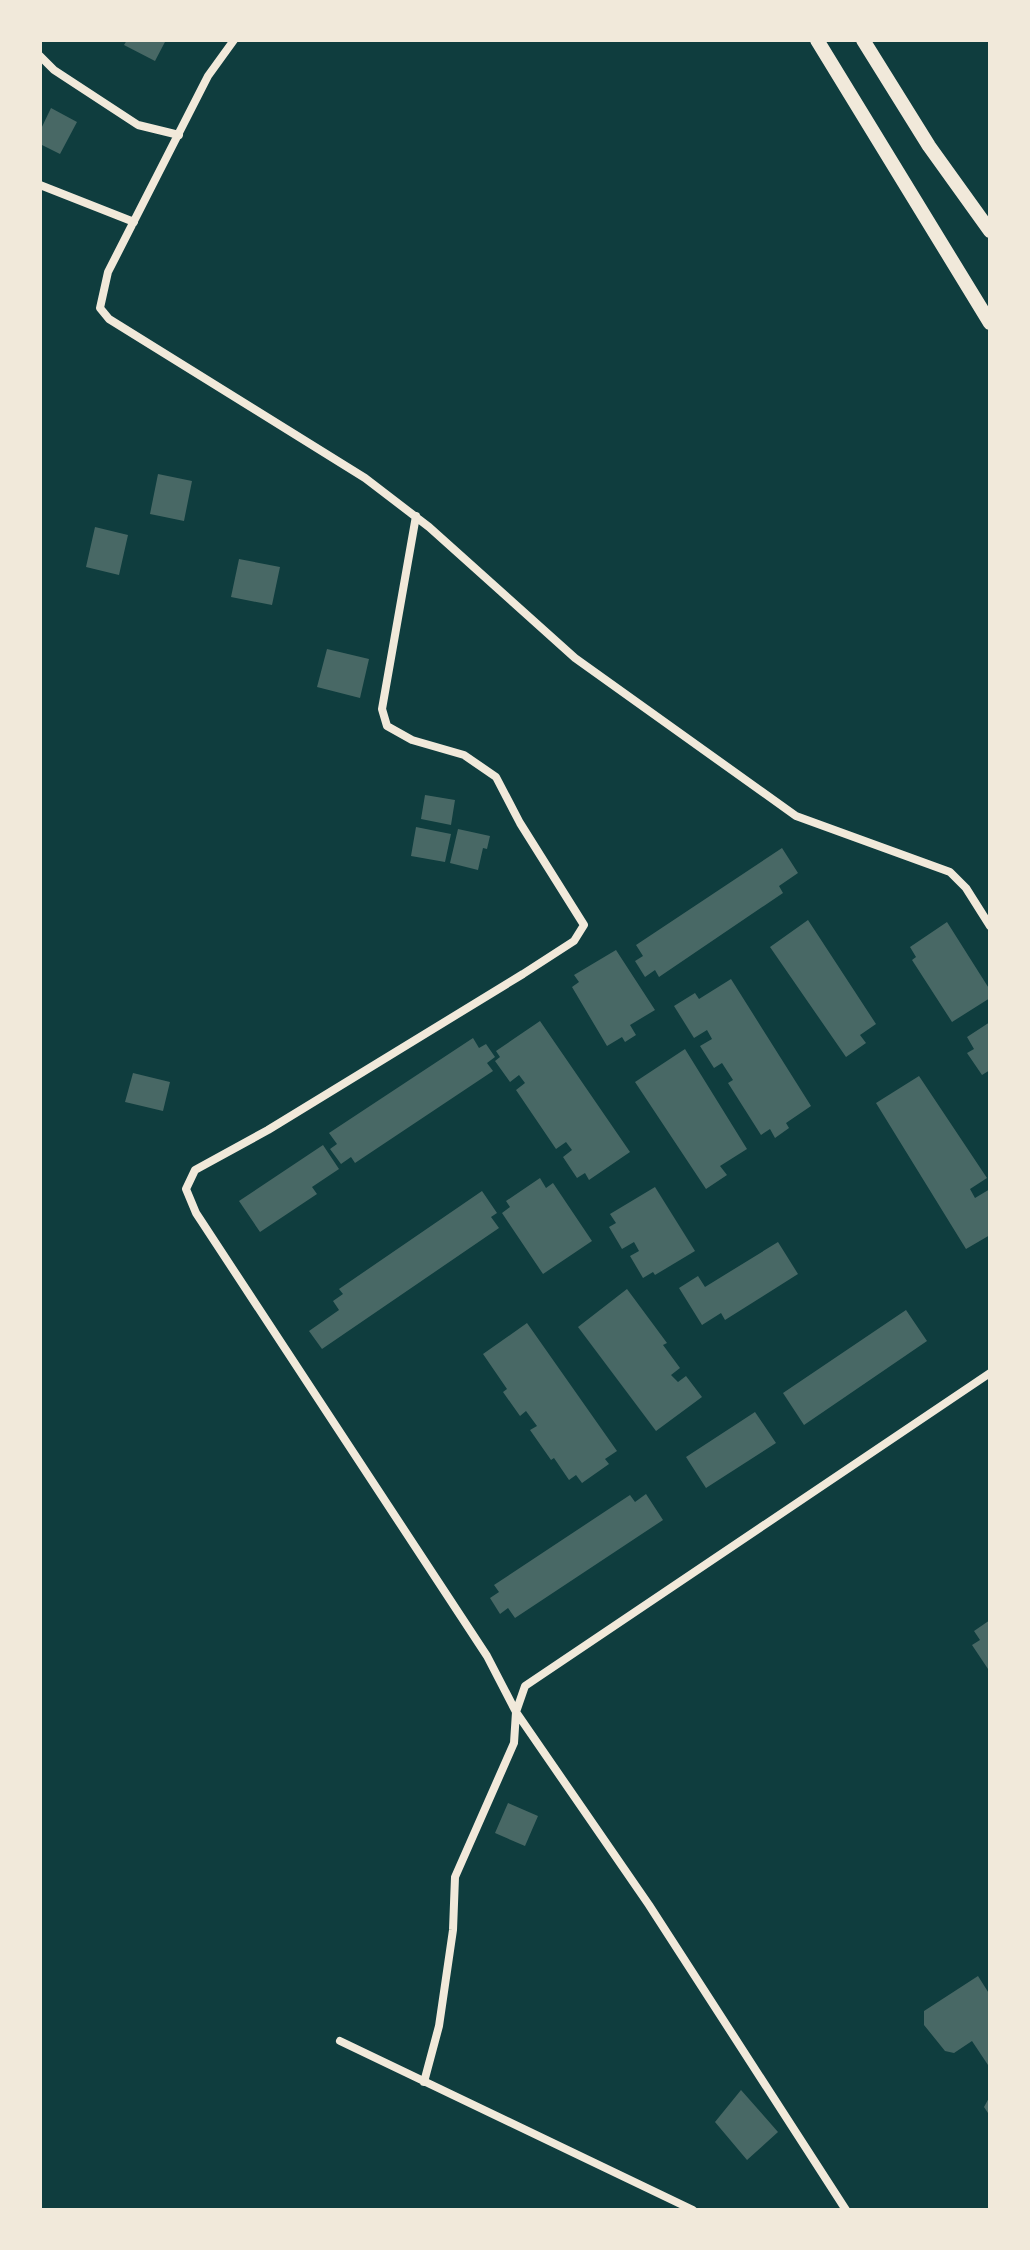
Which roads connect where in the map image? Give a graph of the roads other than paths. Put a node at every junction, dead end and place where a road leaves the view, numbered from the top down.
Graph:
1 (234, 40) edge
2 (817, 40) edge
3 (863, 40) edge
4 (40, 56) edge
5 (179, 135) junction
6 (40, 185) edge
7 (134, 222) junction
8 (990, 231) edge
9 (990, 323) edge
10 (416, 516) junction
11 (990, 926) edge
12 (990, 1373) edge
13 (516, 1712) junction
14 (340, 2041) dead end
15 (424, 2082) junction
16 (693, 2210) edge
17 (846, 2210) edge

1 - 5 street
2 - 9 highway
3 - 8 highway
4 - 5 street
5 - 7 street
6 - 7 street
7 - 10 street
10 - 11 street
10 - 13 street
12 - 13 street
13 - 15 street
13 - 17 street
14 - 15 street
15 - 16 street

